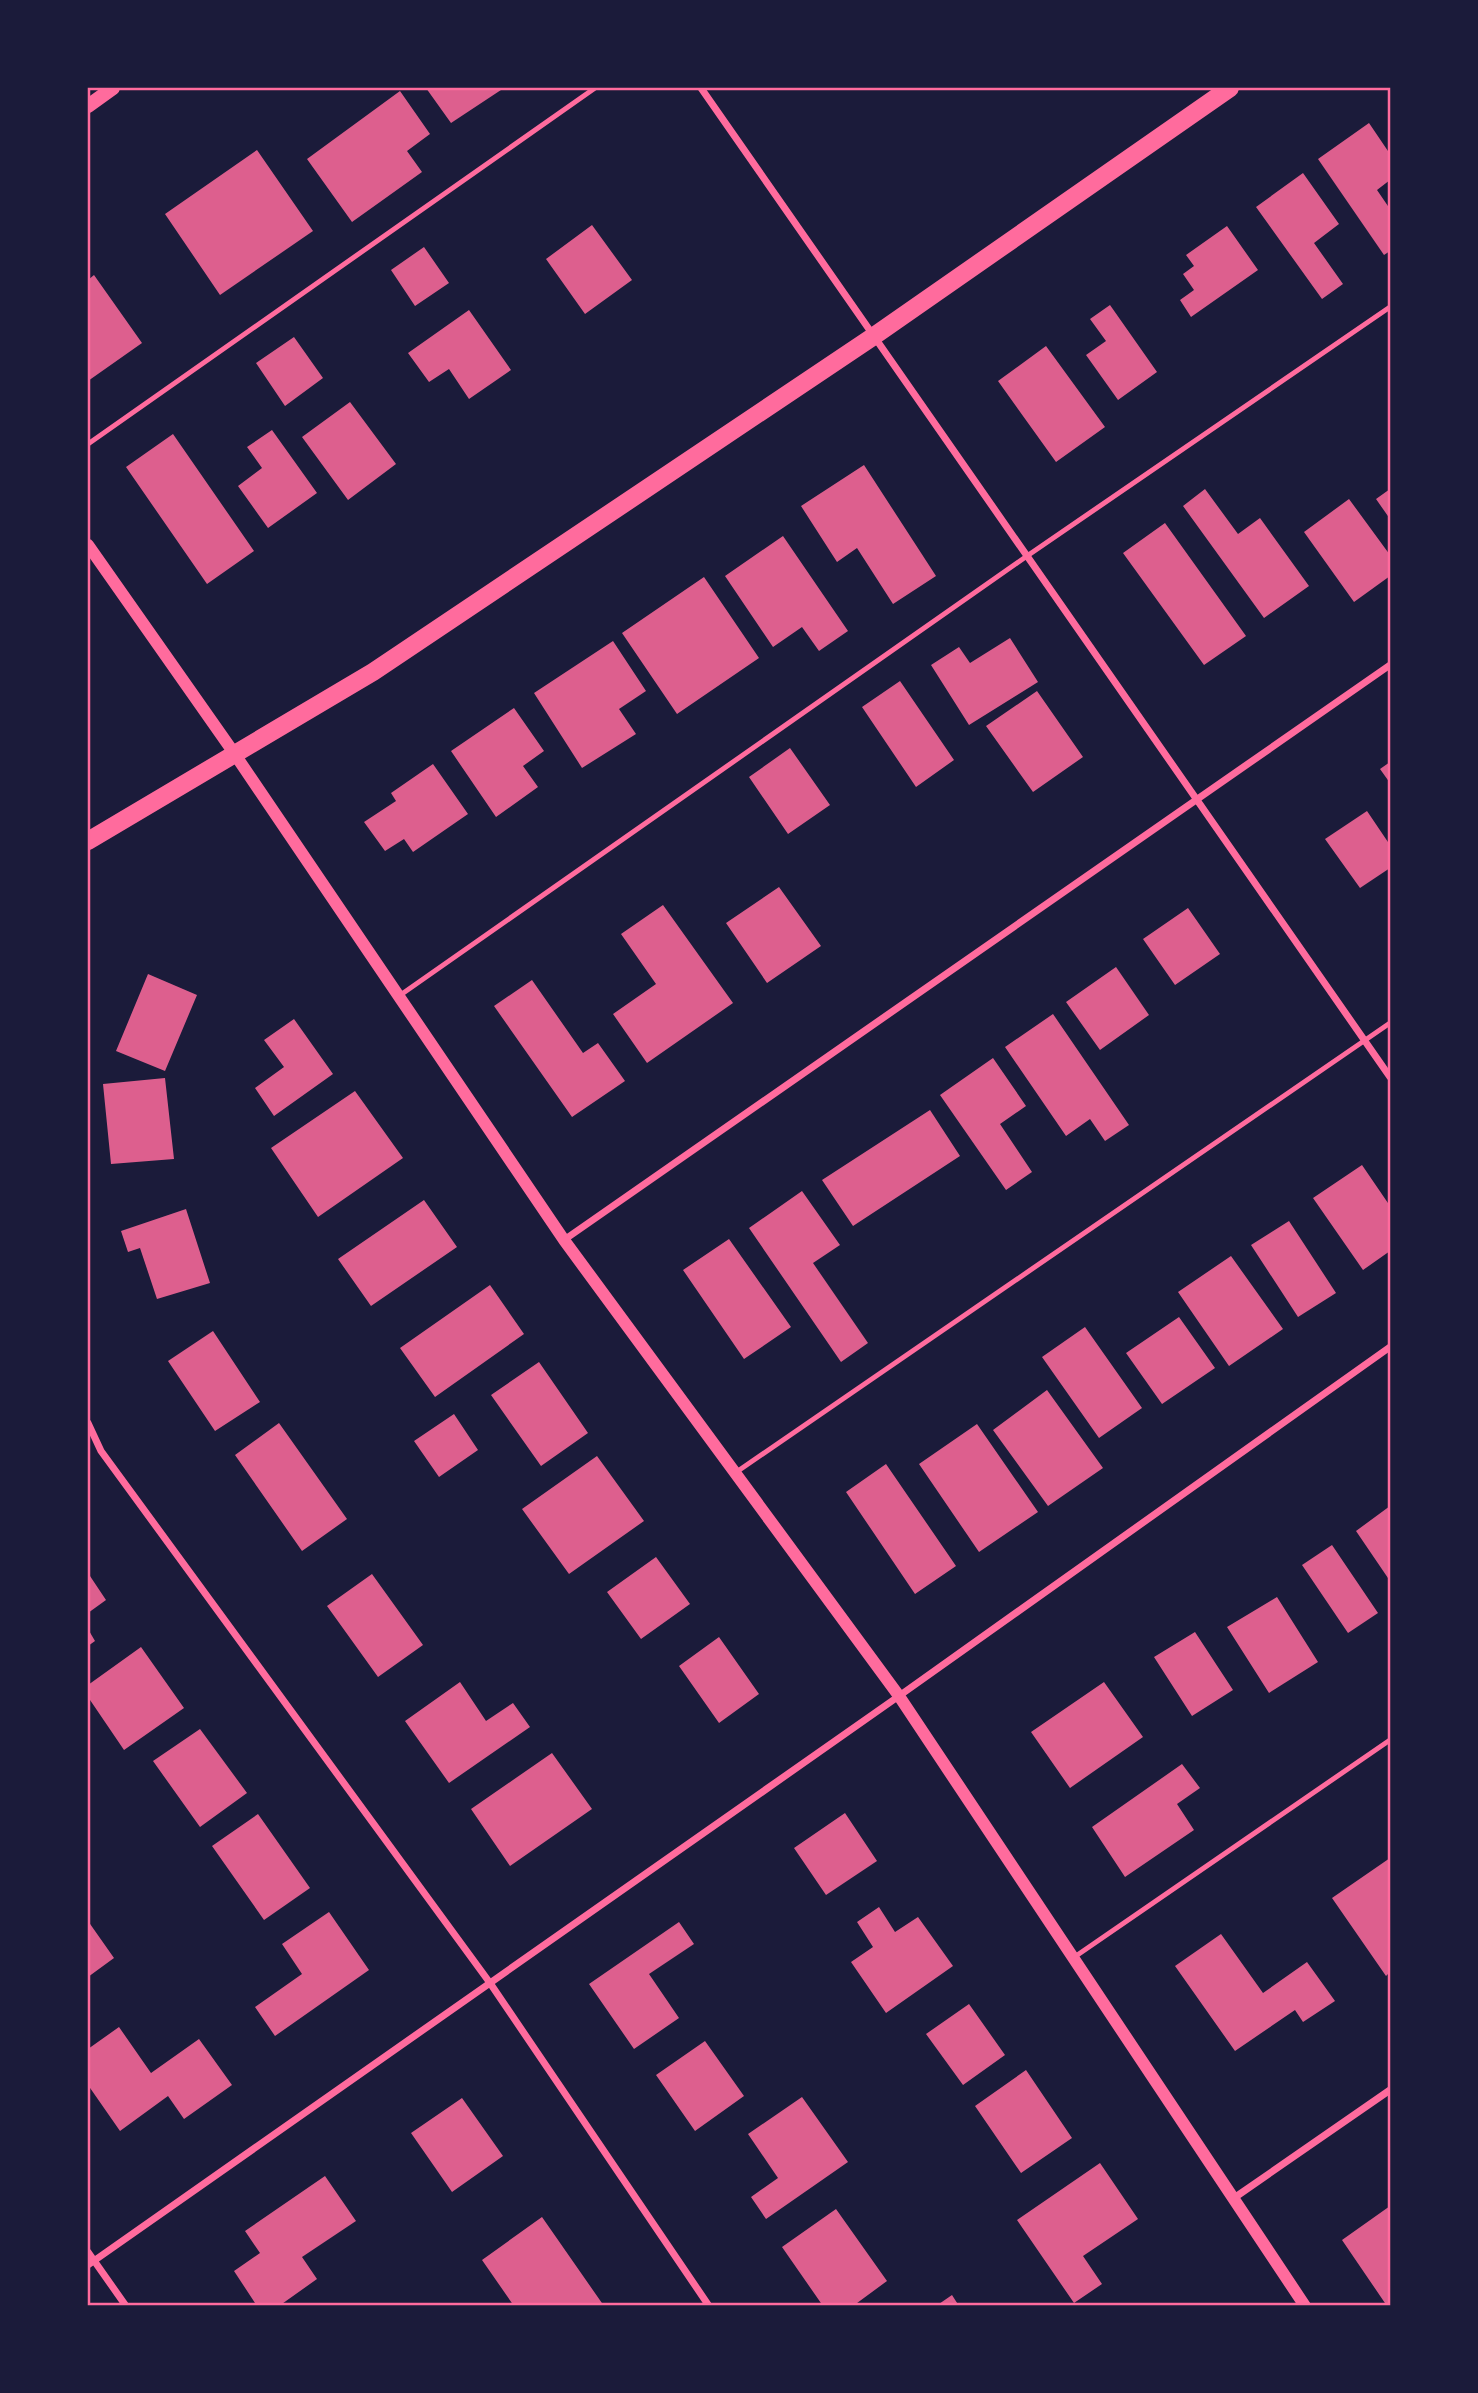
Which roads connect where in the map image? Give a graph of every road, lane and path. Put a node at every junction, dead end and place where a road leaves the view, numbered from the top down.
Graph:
1 (113, 88) edge
2 (595, 88) edge
3 (701, 88) edge
4 (1230, 88) edge
5 (88, 106) edge
6 (1391, 307) edge
7 (874, 337) junction
8 (88, 444) edge
9 (88, 545) edge
10 (1027, 556) junction
11 (1391, 665) edge
12 (234, 753) junction
13 (1197, 800) junction
14 (88, 841) edge
15 (398, 996) junction
16 (1391, 1023) edge
17 (1365, 1040) junction
18 (1391, 1077) edge
19 (564, 1240) junction
20 (1391, 1347) edge
21 (88, 1423) edge
22 (735, 1473) junction
23 (899, 1696) junction
24 (1391, 1740) edge
25 (1073, 1958) junction
26 (490, 1983) junction
27 (1391, 2090) edge
28 (1234, 2198) junction
29 (88, 2252) edge
30 (91, 2263) edge
31 (126, 2305) edge
32 (709, 2305) edge
33 (1305, 2305) edge

1 - 5 main road
2 - 8 lane
3 - 7 street
4 - 7 main road
6 - 10 lane
7 - 10 street
7 - 12 main road
9 - 12 street
10 - 13 street
10 - 15 lane
11 - 13 street
12 - 14 main road
12 - 15 street
13 - 17 street
13 - 19 street
15 - 19 street
16 - 17 lane
17 - 18 street
17 - 22 lane
19 - 22 street
20 - 23 street
21 - 26 street
22 - 23 street
23 - 25 street
23 - 26 street
24 - 25 lane
25 - 28 street
26 - 30 street
26 - 32 street
27 - 28 street
28 - 33 street
29 - 30 street
30 - 31 street

